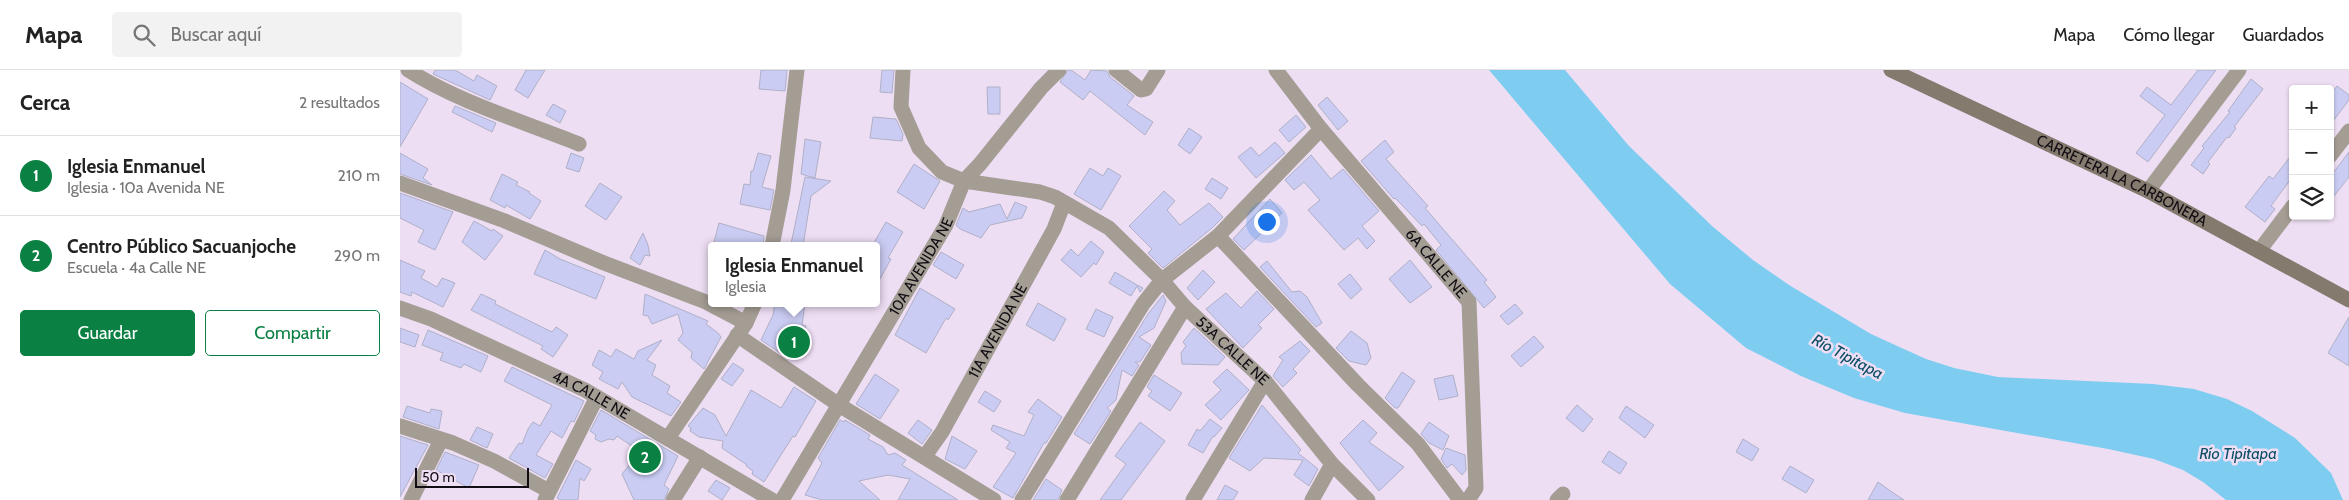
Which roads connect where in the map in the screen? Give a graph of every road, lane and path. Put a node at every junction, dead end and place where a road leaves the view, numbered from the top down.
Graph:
1 (408, 70) edge
2 (797, 70) edge
3 (903, 70) edge
4 (1059, 70) edge
5 (1116, 70) edge
6 (1158, 70) edge
7 (1276, 70) edge
8 (1891, 70) edge
9 (2239, 70) edge
10 (1322, 129) junction
11 (2349, 131) edge
12 (579, 144) dead end
13 (2334, 151) edge
14 (964, 181) junction
15 (400, 184) edge
16 (2148, 191) junction
17 (1064, 203) junction
18 (2289, 211) edge
19 (1218, 236) junction
20 (773, 242) edge
21 (2259, 251) junction
22 (1162, 280) junction
23 (2349, 300) edge
24 (708, 304) edge
25 (712, 307) edge
26 (753, 307) edge
27 (1185, 307) junction
28 (400, 308) edge
29 (741, 329) junction
30 (1265, 381) junction
31 (597, 397) junction
32 (838, 405) junction
33 (400, 426) edge
34 (668, 438) junction
35 (441, 440) junction
36 (925, 456) junction
37 (700, 457) junction
38 (1332, 464) junction
39 (547, 496) edge
40 (411, 500) edge
41 (673, 500) edge
42 (772, 500) edge
43 (782, 500) edge
44 (994, 500) edge
45 (1022, 500) edge
46 (1067, 500) edge
47 (1193, 500) edge
48 (1312, 500) edge
49 (1368, 500) edge
50 (1460, 500) edge
51 (1468, 500) edge

1 - 12 street
2 - 20 street
3 - 14 street, 53A CALLE NE
4 - 14 street, 10A AVENIDA NE
5 - 6 street
7 - 10 street, 6A CALLE NE
8 - 16 street, CARRETERA LA CARBONERA
9 - 16 street
10 - 19 street
10 - 51 street, 6A CALLE NE
11 - 13 street
14 - 17 street, 53A CALLE NE
14 - 32 street, 10A AVENIDA NE
15 - 24 street
16 - 21 street, CARRETERA LA CARBONERA
17 - 22 street, 53A CALLE NE
17 - 36 street, 11A AVENIDA NE
18 - 21 street
19 - 22 street
19 - 50 street
21 - 23 street, CARRETERA LA CARBONERA
22 - 27 street, 53A CALLE NE
22 - 45 street
25 - 29 street
26 - 29 street
27 - 30 street, 53A CALLE NE
27 - 46 street
28 - 31 street, 4A CALLE NE
29 - 32 street
29 - 34 street
30 - 38 street, 53A CALLE NE
30 - 47 street
31 - 34 street, 4A CALLE NE
31 - 39 street
32 - 36 street
32 - 43 street, 10A AVENIDA NE
33 - 35 street
34 - 37 street, 4A CALLE NE
35 - 39 street
35 - 40 street
36 - 44 street
37 - 41 street
37 - 42 street, 4A CALLE NE
38 - 48 street
38 - 49 street, 53A CALLE NE

